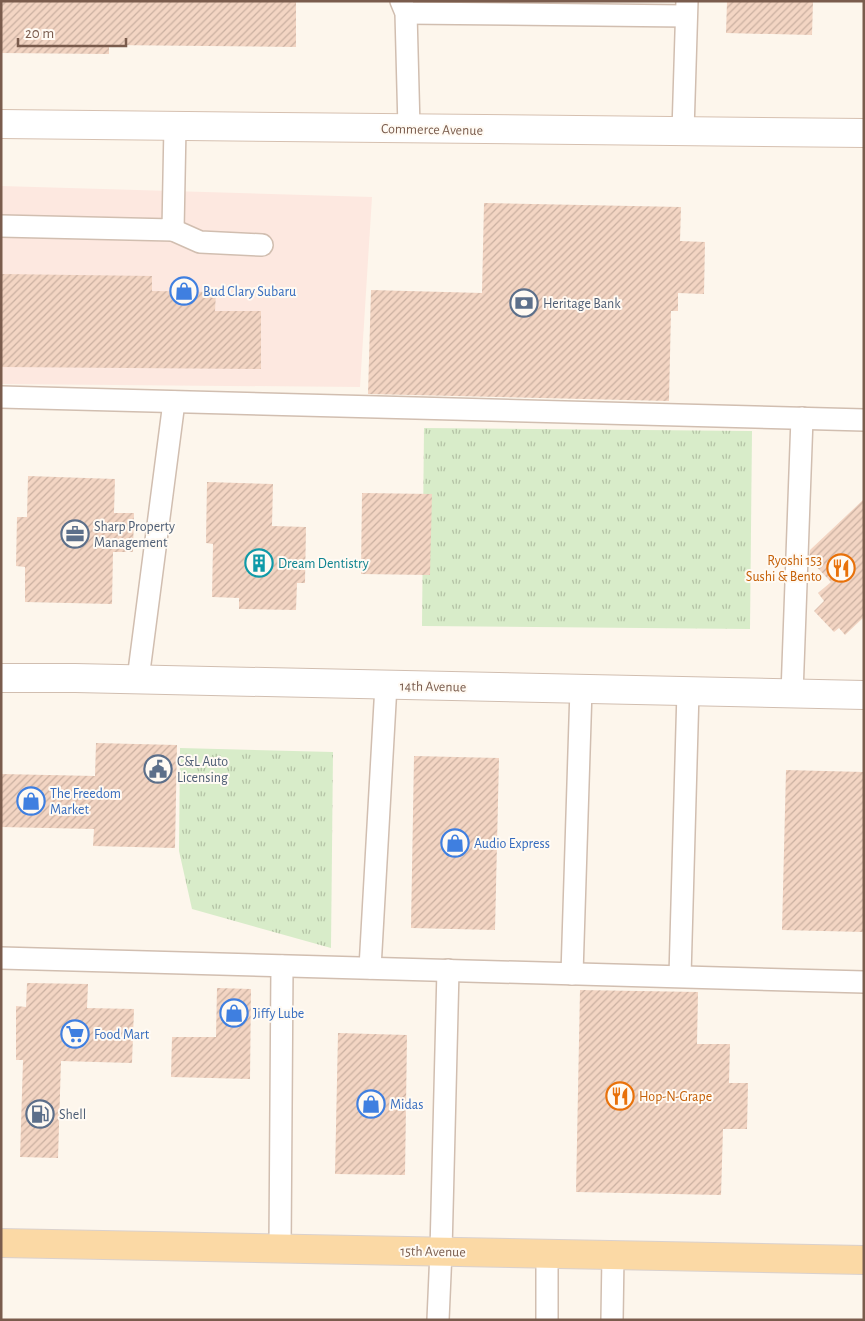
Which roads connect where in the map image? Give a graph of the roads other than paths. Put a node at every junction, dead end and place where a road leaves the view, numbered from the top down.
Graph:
1 (404, 7) edge
2 (686, 9) edge
3 (1, 124) edge
4 (175, 126) junction
5 (409, 128) junction
6 (683, 131) junction
7 (864, 133) edge
8 (1, 226) edge
9 (173, 230) junction
10 (262, 245) dead end
11 (1, 397) edge
12 (174, 402) junction
13 (802, 418) junction
14 (864, 420) edge
15 (1, 678) edge
16 (138, 680) junction
17 (386, 685) junction
18 (582, 689) junction
19 (688, 691) junction
20 (792, 694) junction
21 (864, 695) edge
22 (1, 958) edge
23 (282, 966) junction
24 (370, 968) junction
25 (448, 970) junction
26 (572, 974) junction
27 (680, 976) junction
28 (864, 982) edge
29 (1, 1243) edge
30 (280, 1249) junction
31 (441, 1252) junction
32 (547, 1254) junction
33 (613, 1255) junction
34 (864, 1260) edge
35 (438, 1320) edge
36 (547, 1320) edge
37 (612, 1320) edge

1 - 2 lane
1 - 5 lane
2 - 6 lane
3 - 4 street, Commerce Avenue
4 - 5 street, Commerce Avenue
4 - 9 lane
5 - 6 street, Commerce Avenue
6 - 7 street, Commerce Avenue
8 - 9 lane
9 - 10 lane
11 - 12 lane
12 - 13 lane
12 - 16 lane
13 - 14 lane
13 - 20 lane
15 - 16 street, 14th Avenue
16 - 17 street, 14th Avenue
17 - 18 street, 14th Avenue
17 - 24 lane
18 - 19 street, 14th Avenue
18 - 26 lane
19 - 20 street, 14th Avenue
19 - 27 lane
20 - 21 street, 14th Avenue
22 - 23 lane
23 - 24 lane
23 - 30 lane
24 - 25 lane
25 - 26 lane
25 - 31 lane
26 - 27 lane
27 - 28 lane
29 - 30 main road, 15th Avenue
30 - 31 main road, 15th Avenue
31 - 32 main road, 15th Avenue
31 - 35 lane
32 - 33 main road, 15th Avenue
32 - 36 lane
33 - 34 main road, 15th Avenue
33 - 37 lane

